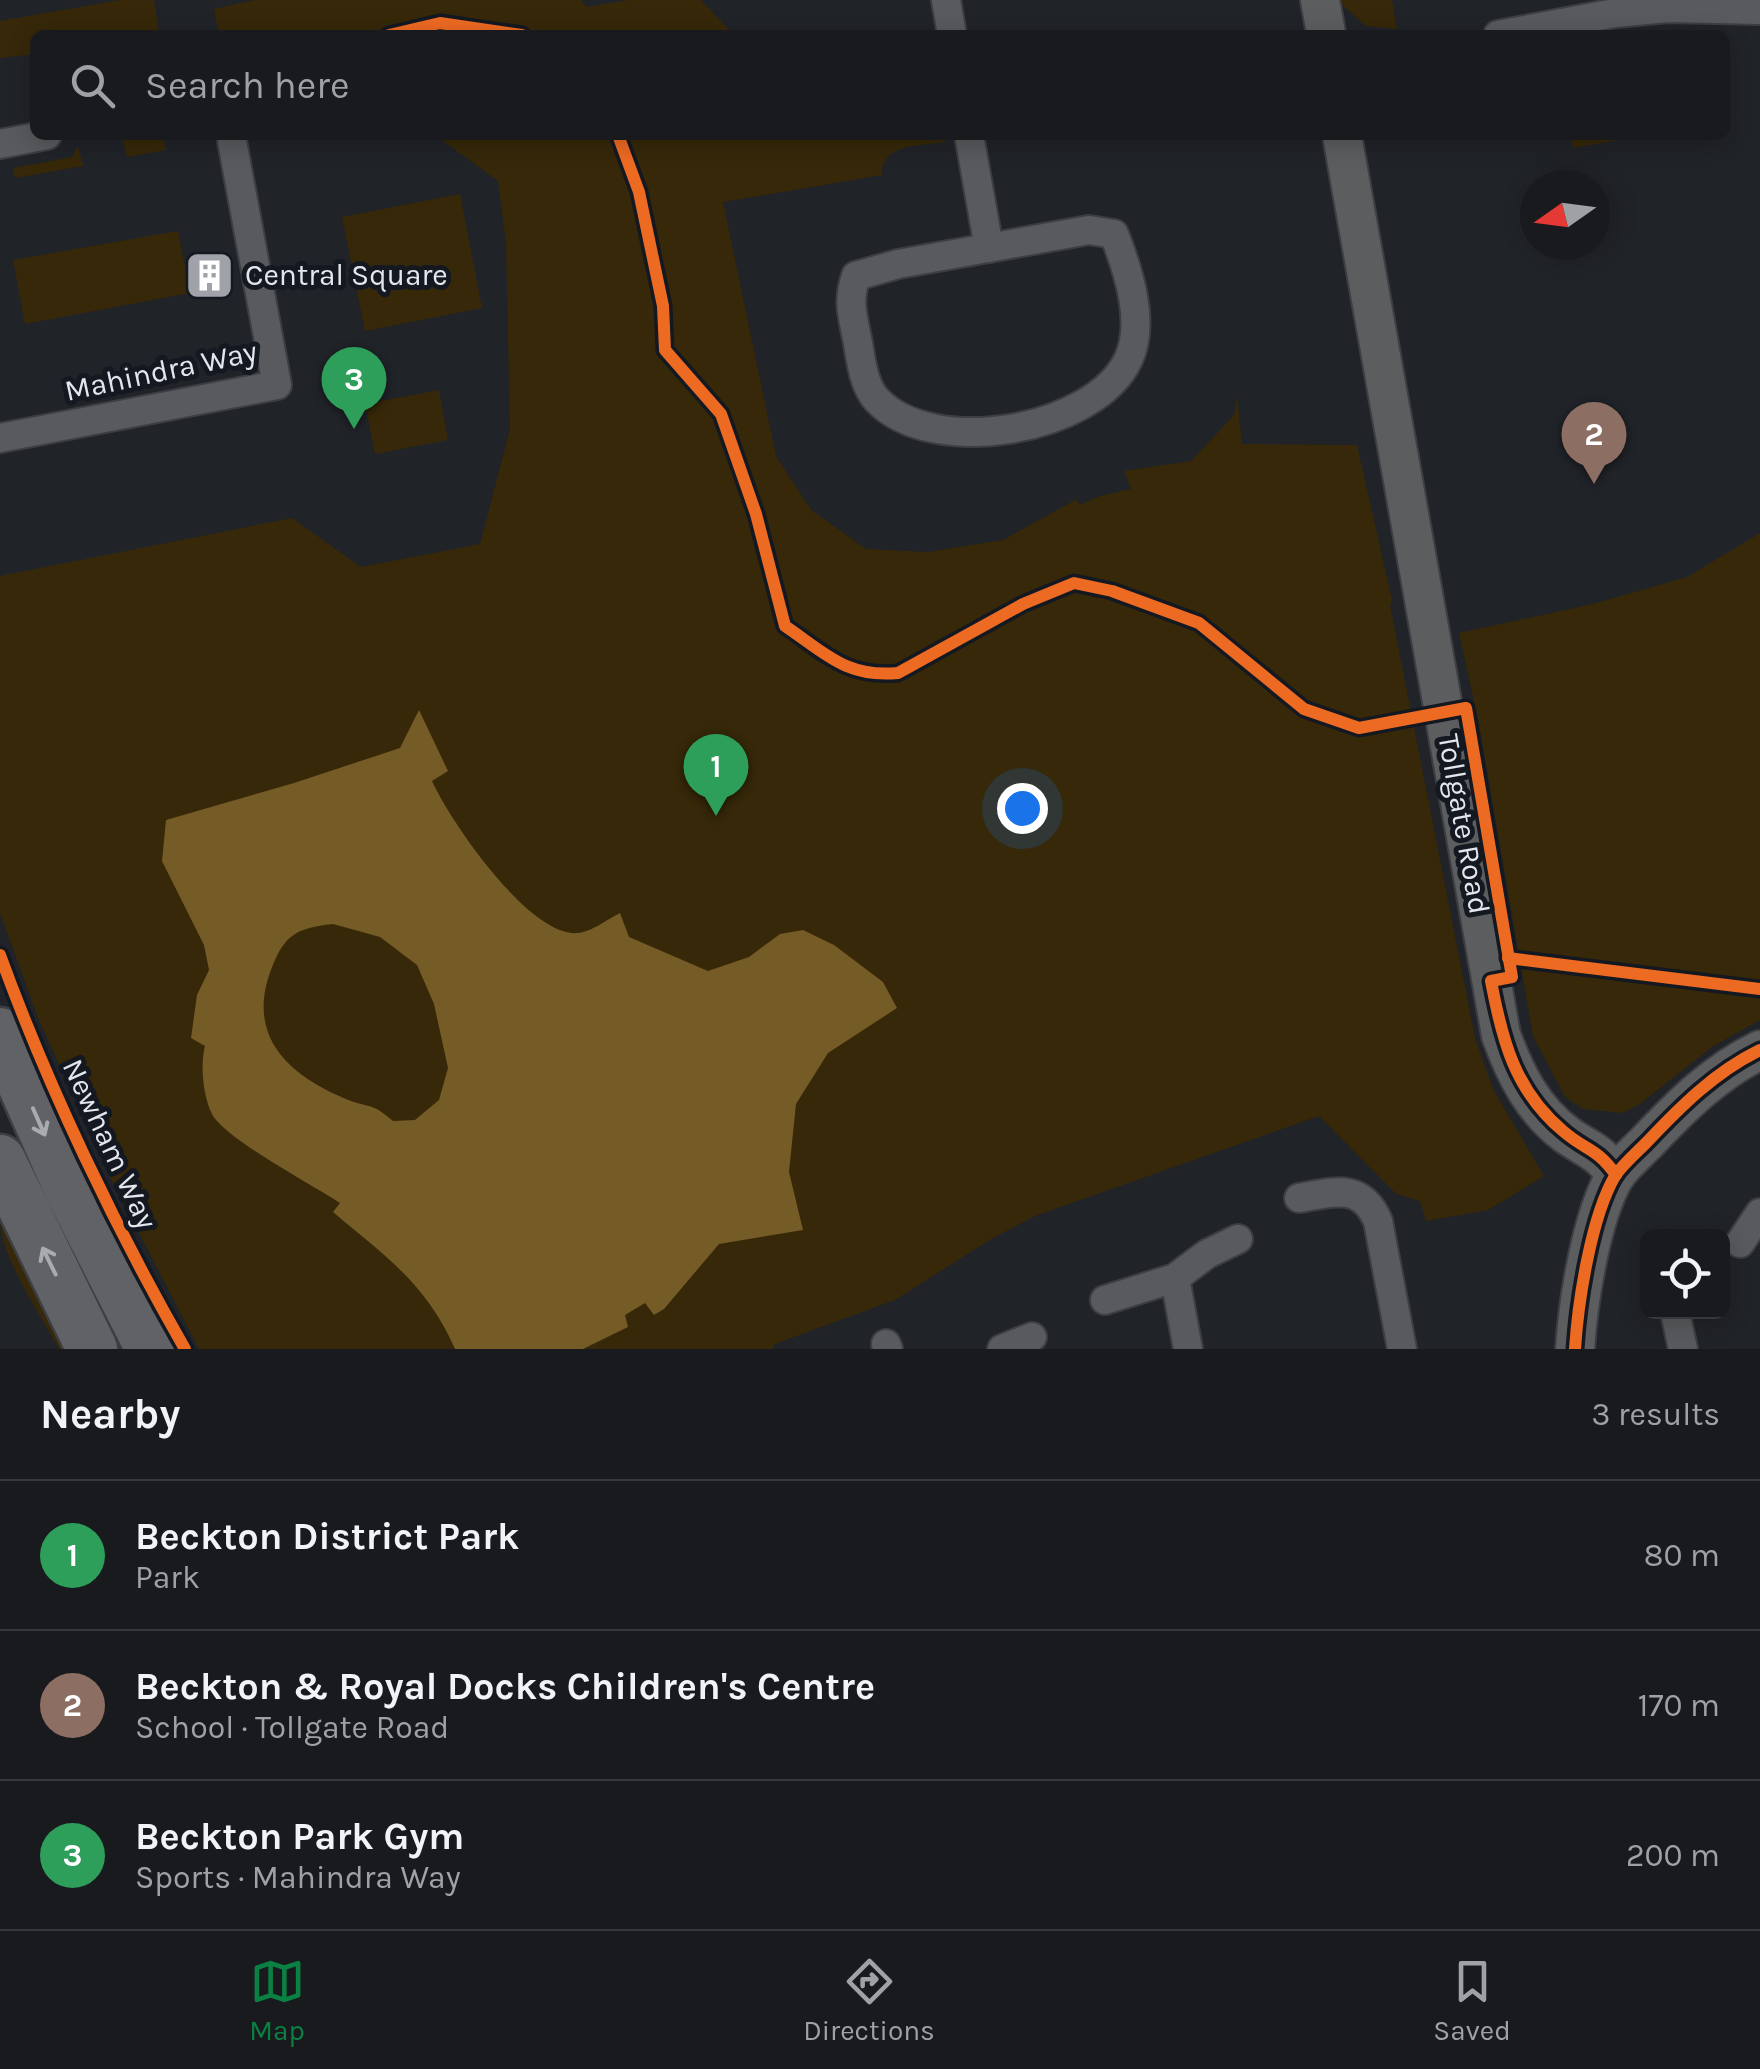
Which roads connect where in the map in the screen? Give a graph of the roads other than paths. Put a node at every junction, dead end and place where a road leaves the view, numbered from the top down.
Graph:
1 (946, 0) edge
2 (1614, 7) edge
3 (1760, 10) edge
4 (951, 30) edge
5 (1519, 30) edge
6 (30, 138) edge
7 (970, 140) edge
8 (1343, 140) edge
9 (232, 142) dead end
10 (0, 144) edge
11 (989, 248) junction
12 (0, 438) edge
13 (0, 1033) edge
14 (1760, 1050) edge
15 (0, 1160) edge
16 (1616, 1175) junction
17 (1298, 1198) dead end
18 (1760, 1213) edge
19 (1238, 1239) dead end
20 (1740, 1243) dead end
21 (1174, 1278) junction
22 (1105, 1300) dead end
23 (1677, 1319) edge
24 (1032, 1337) dead end
25 (92, 1349) edge
26 (151, 1349) edge
27 (1002, 1349) edge
28 (1188, 1349) edge
29 (1402, 1349) edge
30 (1575, 1349) edge
31 (1684, 1349) edge

1 - 4 street
2 - 3 street
2 - 5 street
6 - 10 street
7 - 11 street
8 - 16 street, Tollgate Road
9 - 12 street, Mahindra Way
11 - 11 street
13 -> 26 highway, Newham Way
14 - 16 street
25 -> 15 highway
16 - 30 street
17 - 29 street
18 - 20 street
19 - 21 street
21 - 22 street
21 - 28 street
23 - 31 street
24 - 27 street

